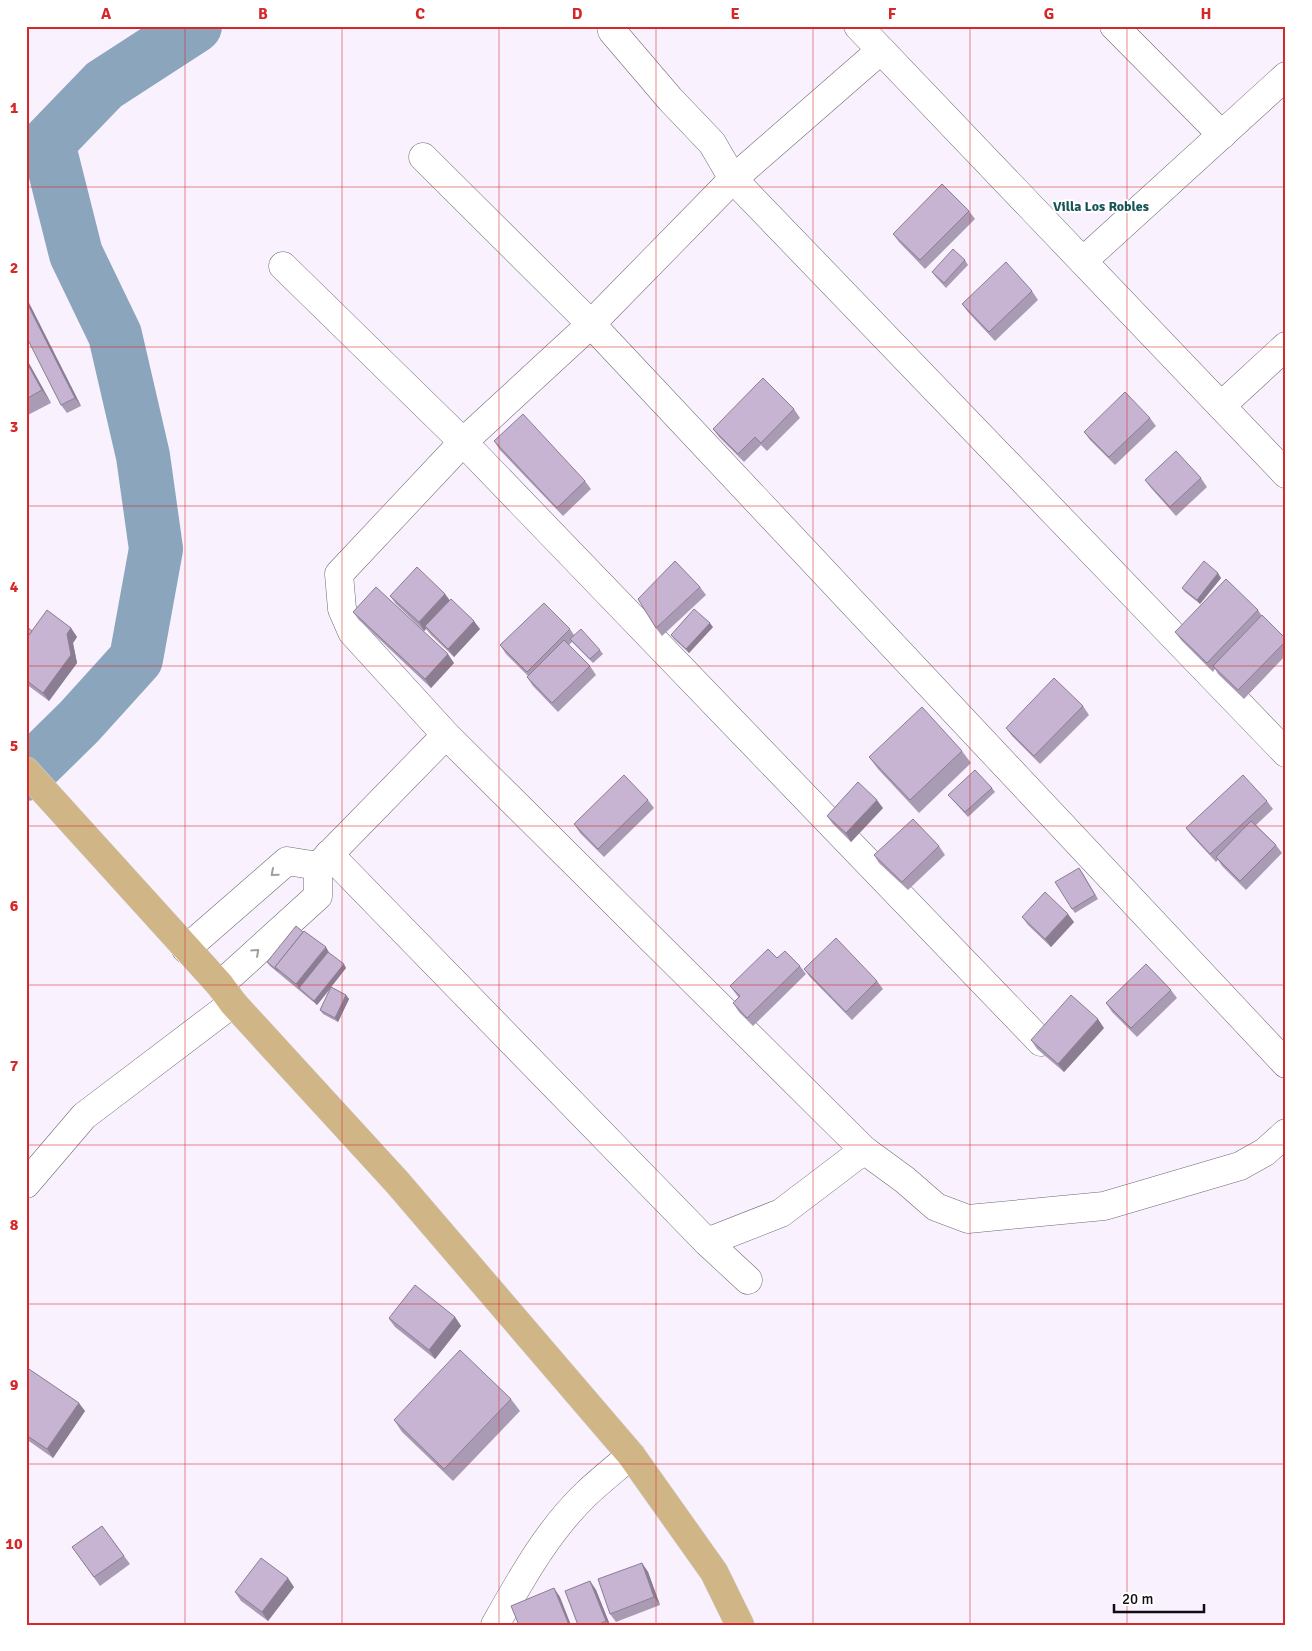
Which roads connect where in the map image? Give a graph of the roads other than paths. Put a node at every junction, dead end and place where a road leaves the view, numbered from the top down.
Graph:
1 (611, 26) edge
2 (858, 26) edge
3 (1114, 26) edge
4 (881, 50) junction
5 (1286, 76) edge
6 (1222, 134) junction
7 (423, 157) dead end
8 (733, 179) junction
9 (1083, 261) junction
10 (283, 266) dead end
11 (591, 324) junction
12 (1286, 346) edge
13 (1221, 406) junction
14 (463, 442) junction
15 (1286, 474) edge
16 (446, 735) junction
17 (1286, 753) edge
18 (26, 771) edge
19 (324, 860) junction
20 (186, 949) junction
21 (226, 994) junction
22 (1041, 1042) edge
23 (1286, 1064) edge
24 (1286, 1133) edge
25 (864, 1150) junction
26 (26, 1184) edge
27 (707, 1242) junction
28 (748, 1280) dead end
29 (631, 1455) junction
30 (495, 1625) edge
31 (740, 1625) edge

1 - 8 street
2 - 4 street
3 - 6 street
4 - 8 street
4 - 9 street
5 - 6 street
6 - 9 street
7 - 11 street
8 - 11 street
8 - 17 street
9 - 13 street
10 - 14 street
11 - 14 street
11 - 23 street
12 - 13 street
13 - 15 street
14 - 16 street
14 - 22 street
16 - 19 street
16 - 25 street
18 - 20 main road
19 -> 20 street
21 -> 19 street
19 - 27 street
20 - 21 main road
21 - 26 street
21 - 29 main road
24 - 25 street
25 - 27 street
27 - 28 street
29 - 30 street
29 - 31 main road

